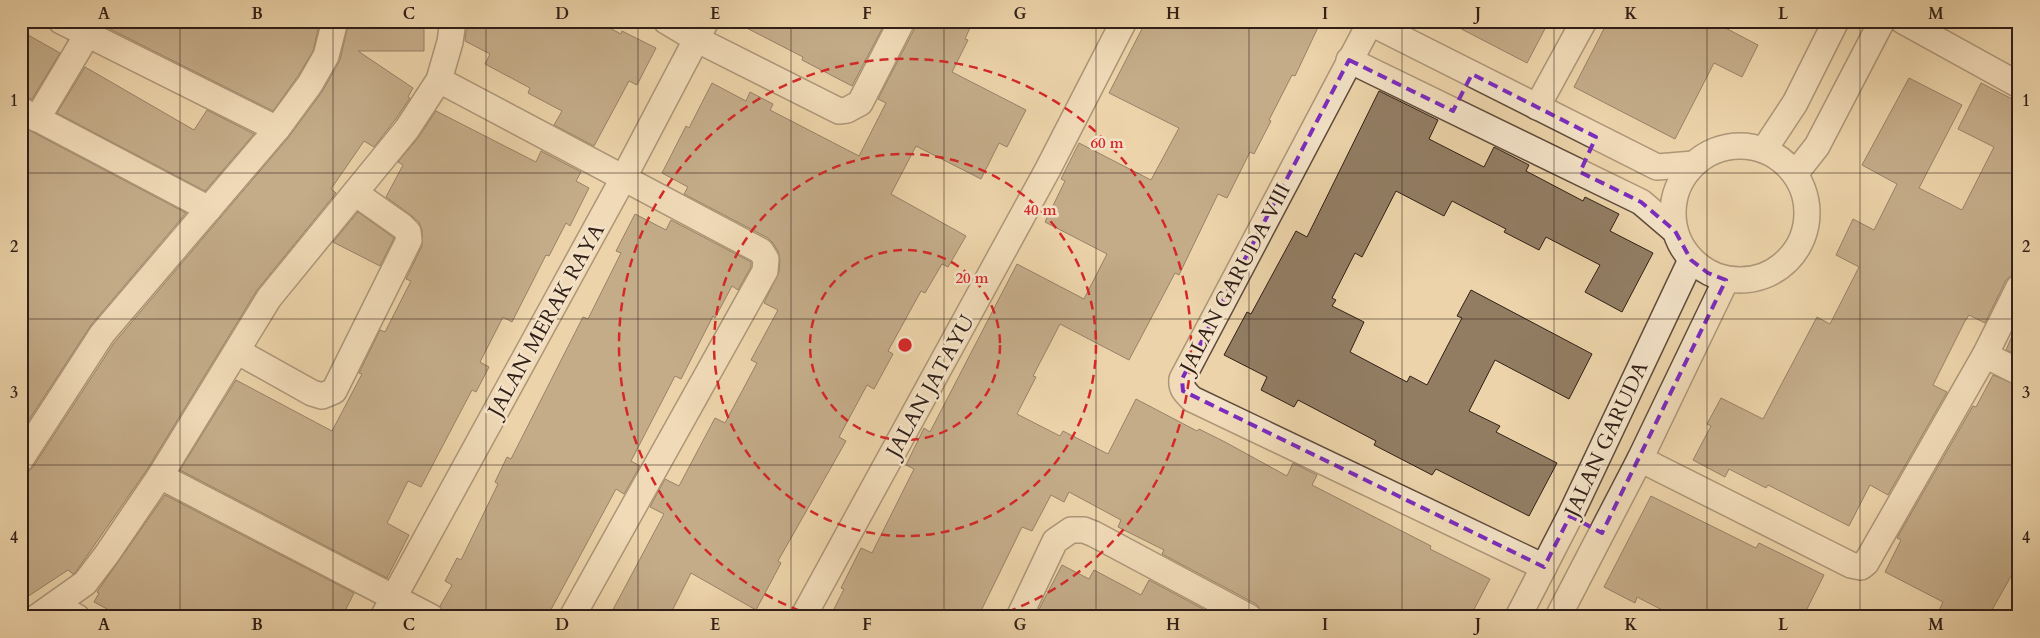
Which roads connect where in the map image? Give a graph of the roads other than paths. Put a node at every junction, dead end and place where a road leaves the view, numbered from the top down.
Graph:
1 (62, 21) edge
2 (335, 21) edge
3 (453, 21) edge
4 (666, 21) edge
5 (902, 21) edge
6 (1124, 21) edge
7 (1584, 21) edge
8 (1836, 21) edge
9 (1882, 21) edge
10 (1903, 21) edge
11 (1369, 22) edge
12 (701, 30) edge
13 (87, 35) junction
14 (1349, 60) junction
15 (1472, 74) junction
16 (439, 80) junction
17 (2019, 85) edge
18 (1537, 107) junction
19 (1453, 110) junction
20 (29, 115) edge
21 (277, 129) junction
22 (1596, 137) junction
23 (1764, 150) junction
24 (1694, 164) junction
25 (1580, 172) junction
26 (1795, 174) junction
27 (624, 177) junction
28 (355, 193) junction
29 (209, 209) junction
30 (1675, 231) junction
31 (1691, 260) junction
32 (1726, 280) junction
33 (2019, 287) edge
34 (237, 351) junction
35 (1986, 355) junction
36 (2019, 372) edge
37 (21, 459) edge
38 (1640, 459) junction
39 (160, 476) junction
40 (1570, 516) junction
41 (1602, 533) junction
42 (1544, 567) junction
43 (388, 607) edge
44 (46, 611) edge
45 (1560, 616) edge
46 (77, 617) edge
47 (431, 617) edge
48 (572, 617) edge
49 (803, 617) edge
50 (1020, 617) edge
51 (1249, 617) edge
52 (1518, 617) edge

1 - 13 street
2 - 21 street
3 - 16 street
4 - 12 street
5 - 12 street
6 - 49 street, JALAN JATAYU
7 - 18 street
8 - 23 street
9 - 26 street
10 - 17 street
11 - 14 street, JALAN GARUDA VIII
11 - 15 street
12 - 27 street, JALAN MERAK RAYA
13 - 20 street
13 - 21 street
14 - 19 street
14 - 42 street, JALAN GARUDA VIII
15 - 18 street
15 - 19 street
16 - 27 street
16 - 28 street
18 - 22 street
19 - 25 street
20 - 29 street
21 - 29 street
22 - 24 street
22 - 25 street
23 - 24 street
23 - 26 street
24 - 30 street
25 - 30 street
26 - 32 street
27 - 43 street, JALAN MERAK RAYA
27 - 48 street
28 - 34 street
28 - 34 street
29 - 37 street
30 - 31 street
31 - 32 street
31 - 40 street, JALAN GARUDA
32 - 38 street, JALAN GARUDA
33 - 35 street
34 - 39 street
35 - 36 street
35 - 38 street
38 - 41 street, JALAN GARUDA
39 - 43 street
39 - 44 street
40 - 41 street
40 - 42 street, JALAN GARUDA
41 - 45 street, JALAN GARUDA
42 - 52 street, JALAN GARUDA
43 - 47 street
44 - 46 street
50 - 51 street

